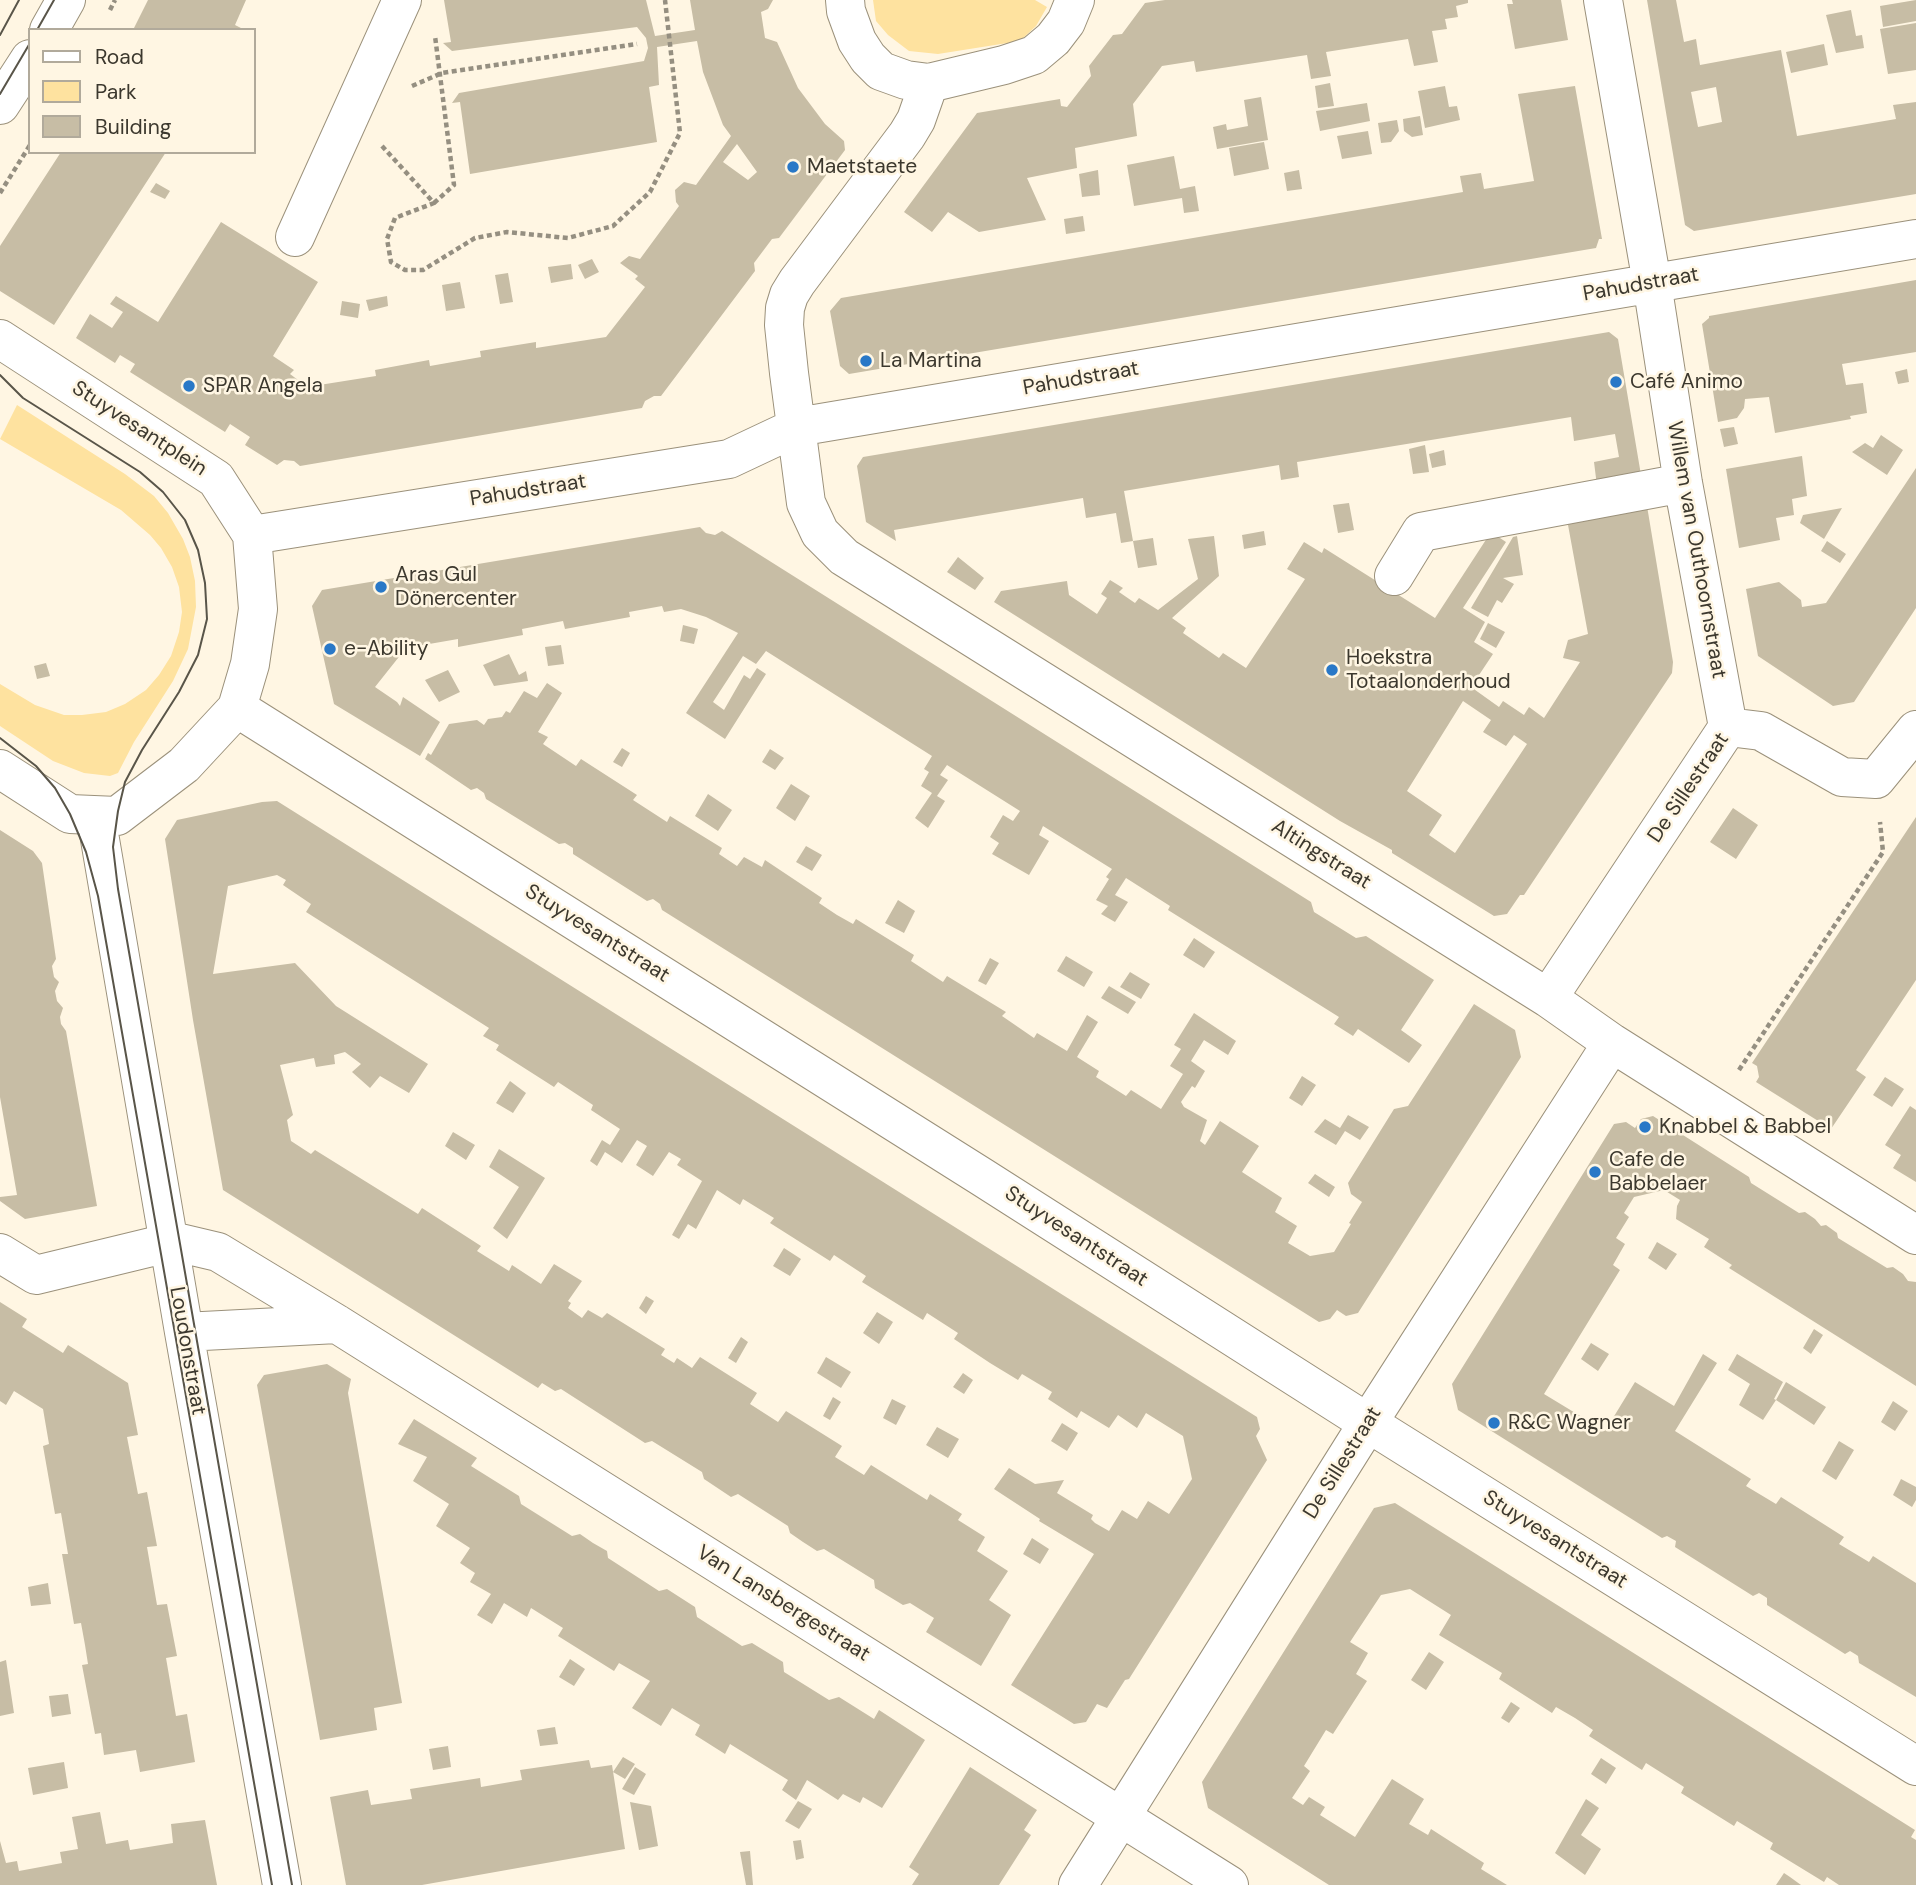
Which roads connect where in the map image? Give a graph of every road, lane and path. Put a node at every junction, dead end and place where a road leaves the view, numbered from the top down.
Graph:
1 (66, 0) edge
2 (402, 0) edge
3 (665, 0) edge
4 (1075, 0) edge
5 (1603, 0) edge
6 (846, 6) edge
7 (50, 28) edge
8 (435, 34) dead end
9 (637, 44) dead end
10 (28, 63) edge
11 (442, 73) junction
12 (929, 83) junction
13 (0, 105) edge
14 (352, 112) junction
15 (28, 148) edge
16 (0, 193) edge
17 (434, 203) junction
18 (296, 237) dead end
19 (1916, 239) edge
20 (1652, 283) junction
21 (0, 339) edge
22 (797, 427) junction
23 (1683, 483) junction
24 (252, 535) junction
25 (1394, 576) dead end
26 (237, 708) junction
27 (1728, 727) junction
28 (1916, 730) edge
29 (0, 769) edge
30 (1876, 779) junction
31 (96, 816) junction
32 (1548, 998) junction
33 (1612, 1043) junction
34 (1714, 1108) junction
35 (1916, 1235) edge
36 (168, 1243) junction
37 (0, 1252) edge
38 (337, 1324) junction
39 (184, 1332) junction
40 (1367, 1423) junction
41 (1916, 1766) edge
42 (1122, 1818) junction
43 (282, 1885) edge
44 (1078, 1885) edge
45 (1229, 1885) edge

1 - 7 street
2 - 14 street
3 - 17 path
4 - 12 street
5 - 20 street, Willem van Outhoornstraat
6 - 12 street
8 - 11 path
9 - 11 path
10 - 13 street
11 - 14 path
11 - 17 path
12 - 22 street, Altingstraat
14 - 17 path
14 - 18 street
15 - 16 path
19 - 20 street, Pahudstraat
20 - 22 street, Pahudstraat
20 - 23 street, Willem van Outhoornstraat
21 - 24 street, Stuyvesantplein
22 - 24 street, Pahudstraat
22 - 32 street, Altingstraat
23 - 25 street
23 - 27 street, Willem van Outhoornstraat
24 - 26 street, Stuyvesantplein
26 - 31 street, Stuyvesantplein
26 - 40 street, Stuyvesantstraat
27 - 30 street, De Sillestraat
27 - 32 street, De Sillestraat
28 - 30 street
29 - 31 street, Stuyvesantplein
30 - 34 path
31 - 36 street, Loudonstraat
32 - 33 street, Altingstraat
33 - 34 street, Altingstraat
33 - 40 street, De Sillestraat
34 - 35 street, Altingstraat
36 - 37 street
36 - 38 street, Van Lansbergestraat
36 - 39 street, Loudonstraat
38 - 39 street
38 - 42 street, Van Lansbergestraat
39 - 43 street, Loudonstraat
40 - 41 street, Stuyvesantstraat
40 - 42 street, De Sillestraat
42 - 44 street, De Sillestraat
42 - 45 street, Van Lansbergestraat

